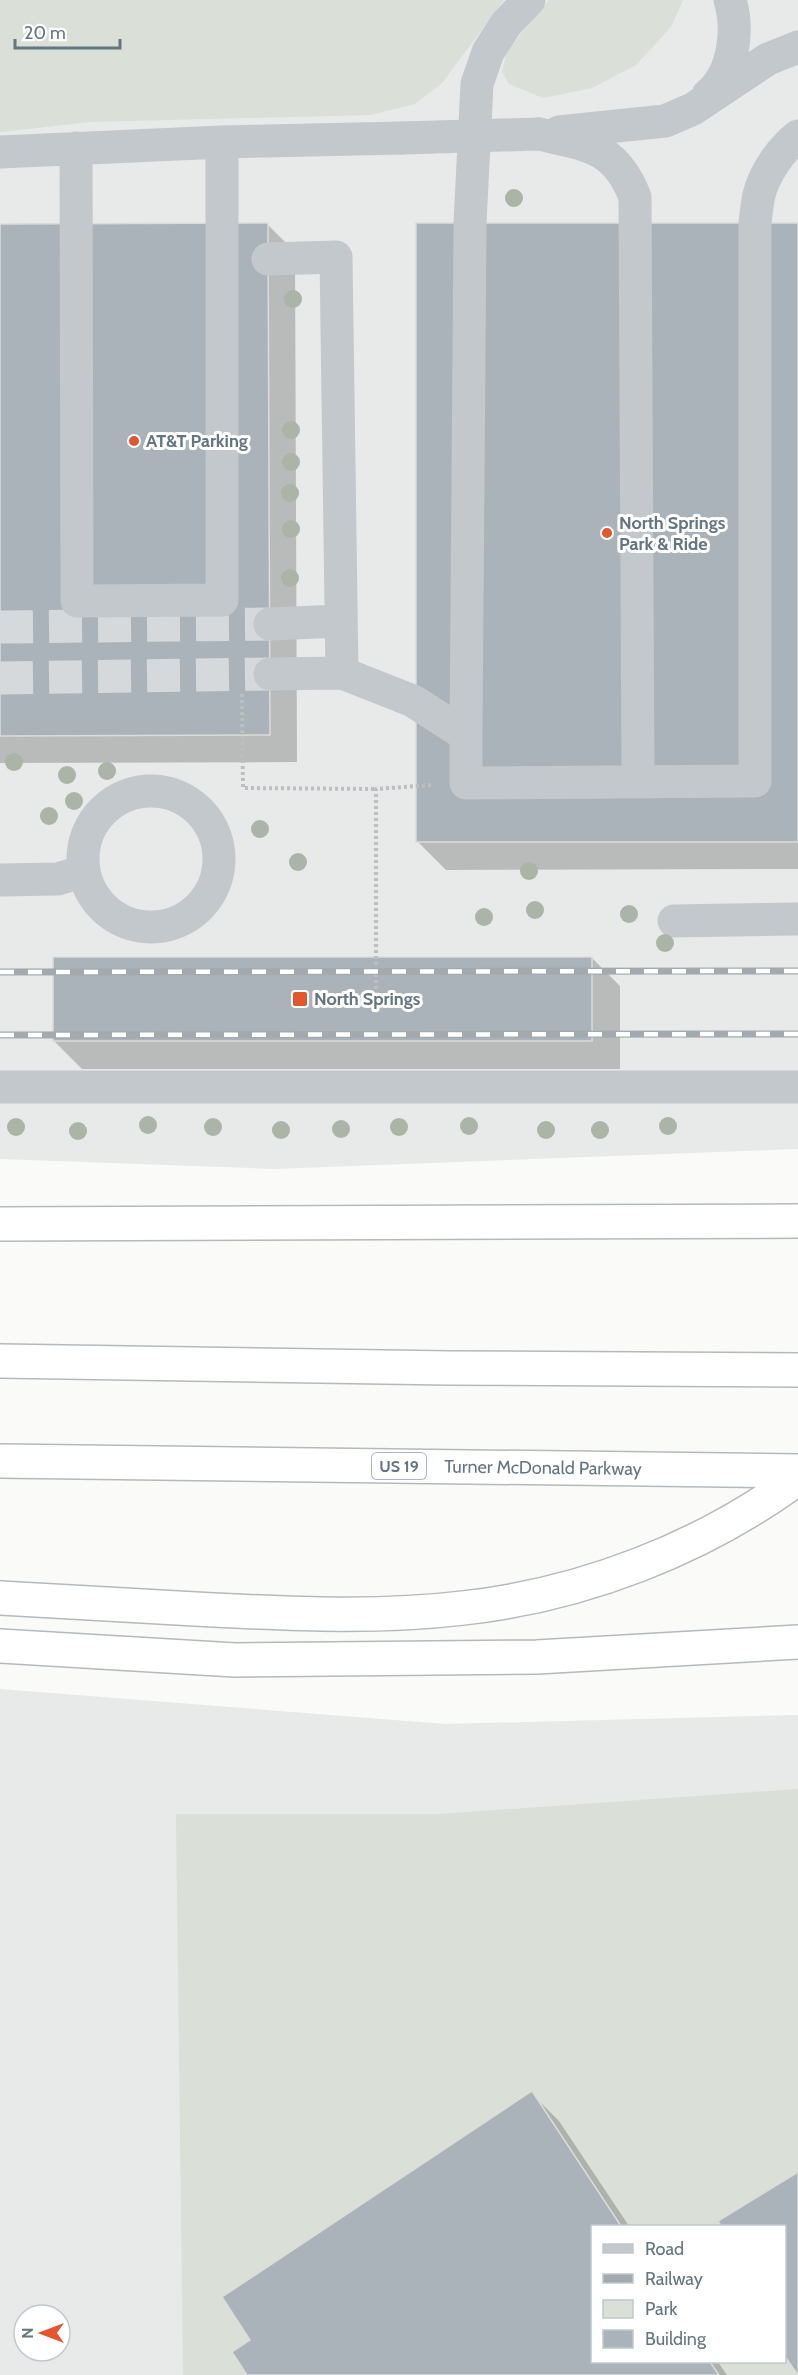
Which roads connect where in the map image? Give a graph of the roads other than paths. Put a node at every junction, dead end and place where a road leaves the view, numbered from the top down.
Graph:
1 (529, 0) edge
2 (730, 0) edge
3 (798, 47) edge
4 (693, 109) junction
5 (538, 134) junction
6 (798, 136) edge
7 (222, 142) junction
8 (76, 148) junction
9 (0, 152) edge
10 (268, 259) dead end
11 (340, 621) junction
12 (270, 624) tunnel mouth
13 (342, 673) junction
14 (256, 681) tunnel mouth
15 (466, 735) junction
16 (638, 782) junction
17 (84, 871) junction
18 (0, 880) edge
19 (798, 919) edge
20 (674, 921) dead end
21 (0, 1087) edge
22 (798, 1088) edge
23 (798, 1221) edge
24 (0, 1224) edge
25 (0, 1361) edge
26 (798, 1370) edge
27 (0, 1461) edge
28 (798, 1471) edge
29 (798, 1478) edge
30 (0, 1598) edge
31 (798, 1642) edge
32 (0, 1646) edge

1 - 15 lane
2 - 4 lane
3 - 4 lane
4 - 5 lane
5 - 7 lane, bridge
5 - 16 lane
6 - 16 lane
7 - 8 lane
7 - 8 lane
8 - 9 lane
10 - 11 lane
11 - 12 lane
11 - 13 lane
13 - 14 lane
13 - 15 lane
15 - 16 lane
17 - 17 lane
17 - 18 lane
19 - 20 lane
21 - 22 lane
23 - 24 highway
25 - 26 highway
27 - 28 highway, Turner McDonald Parkway / US 19
29 - 30 highway
31 - 32 highway

